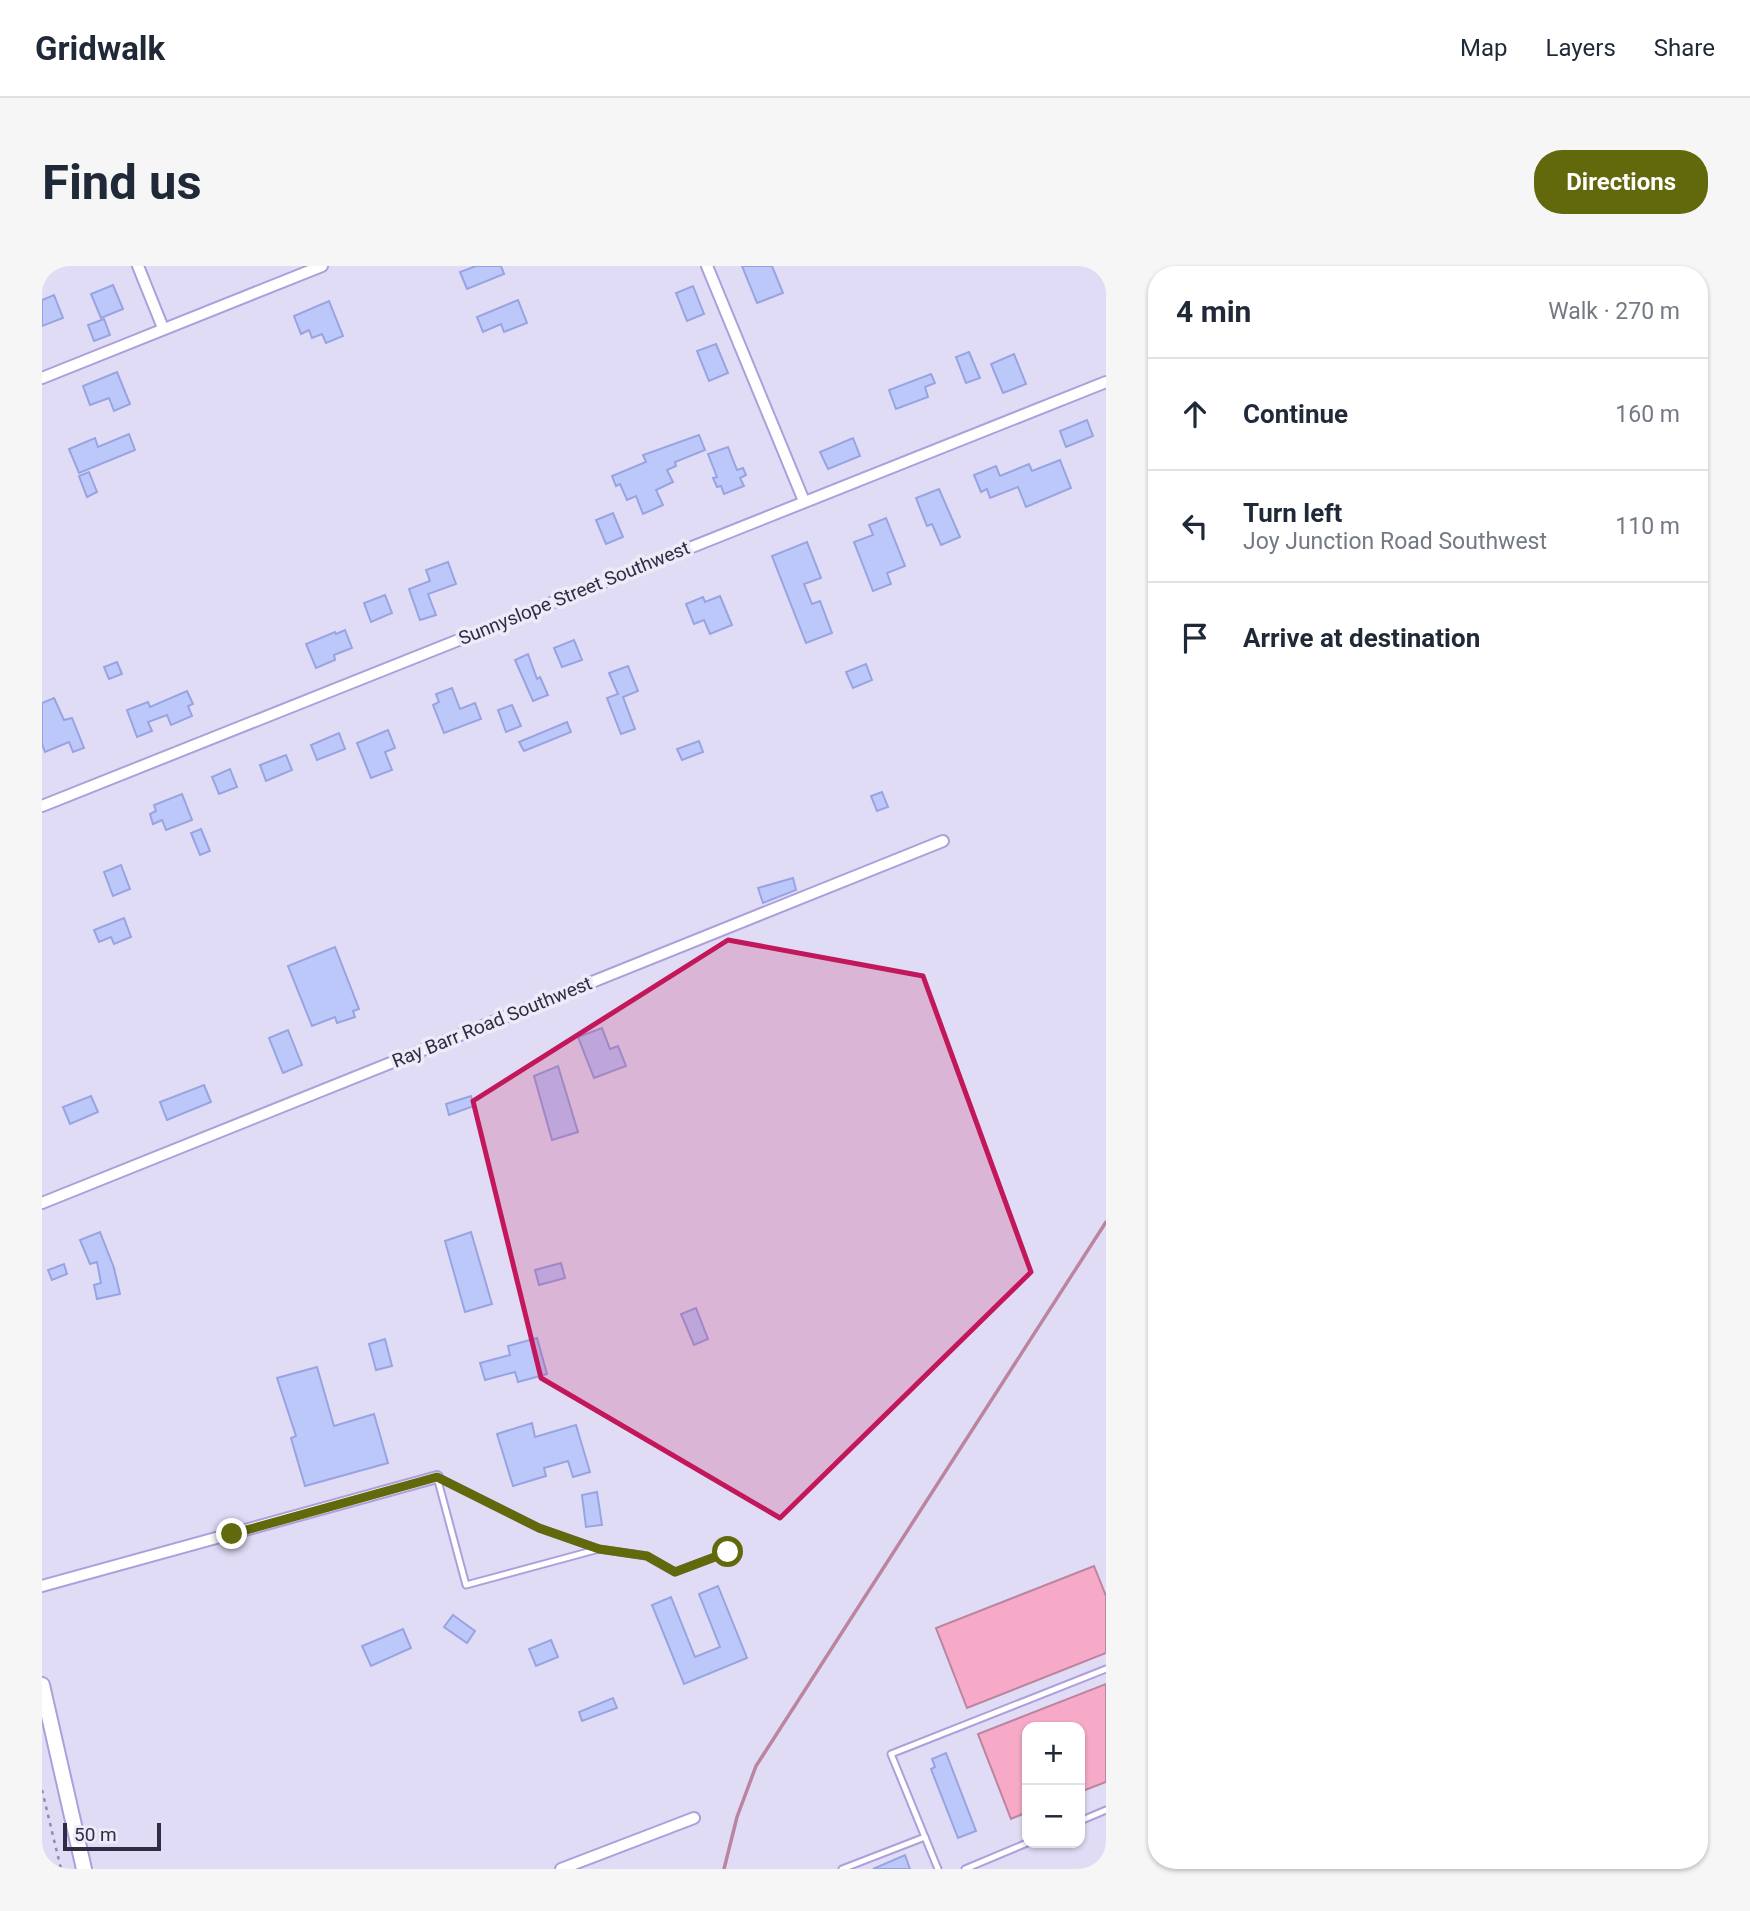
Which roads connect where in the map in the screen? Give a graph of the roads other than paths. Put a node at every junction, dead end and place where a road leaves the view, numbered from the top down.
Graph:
1 (138, 266) edge
2 (321, 266) edge
3 (707, 266) edge
4 (163, 328) junction
5 (42, 378) edge
6 (1106, 382) edge
7 (804, 501) junction
8 (42, 806) edge
9 (943, 841) dead end
10 (42, 1203) edge
11 (437, 1477) junction
12 (599, 1549) junction
13 (728, 1552) dead end
14 (42, 1586) edge
15 (1106, 1669) edge
16 (42, 1685) edge
17 (1106, 1810) edge
18 (694, 1818) dead end
19 (1085, 1819) edge
20 (925, 1837) junction
21 (1022, 1845) edge
22 (84, 1869) edge
23 (561, 1869) edge
24 (842, 1869) edge
25 (938, 1869) edge
26 (965, 1869) edge

1 - 4 street
2 - 4 street
3 - 7 street
4 - 5 street
6 - 7 street, Sunnyslope Street Southwest
7 - 8 street, Sunnyslope Street Southwest
9 - 10 street, Ray Barr Road Southwest
11 - 12 lane
11 - 12 lane
11 - 14 street
12 - 13 lane
15 - 20 lane
16 - 22 street
17 - 19 lane
18 - 23 street
20 - 24 lane
20 - 25 lane
21 - 26 lane

